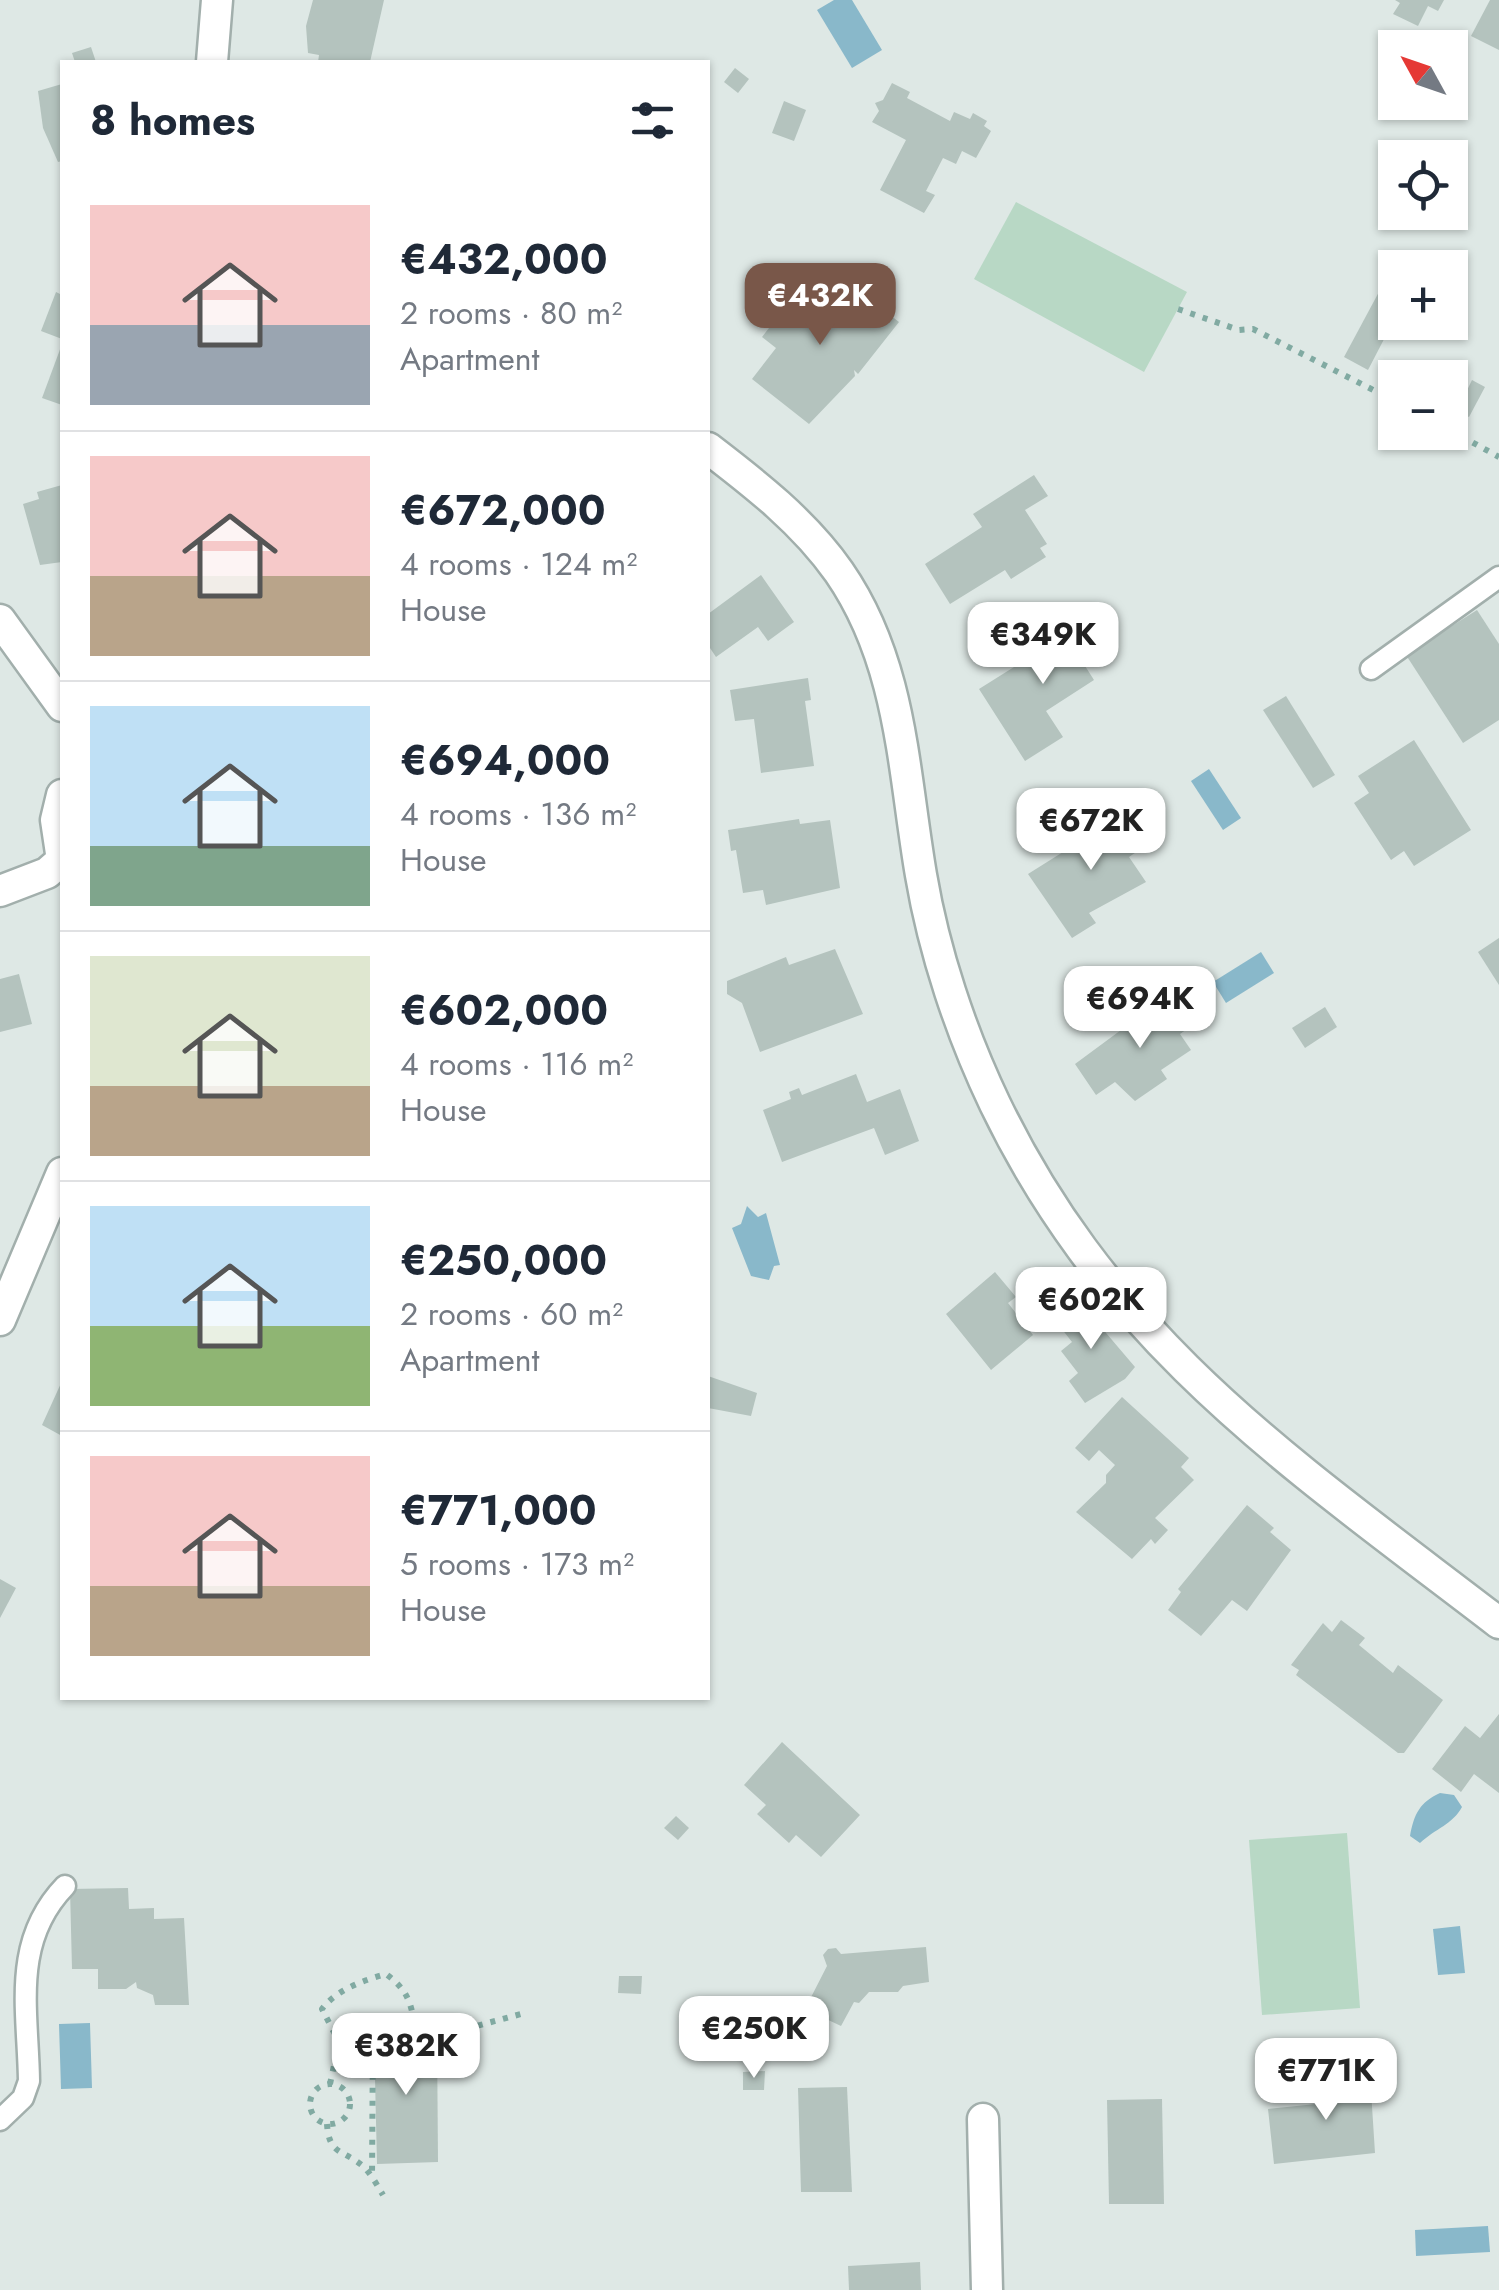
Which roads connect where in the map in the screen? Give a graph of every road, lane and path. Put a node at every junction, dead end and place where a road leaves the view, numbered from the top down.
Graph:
1 (217, 0) edge
2 (212, 60) edge
3 (1178, 309) dead end
4 (1378, 392) edge
5 (1468, 440) edge
6 (710, 450) edge
7 (1499, 457) edge
8 (1499, 577) edge
9 (0, 620) edge
10 (1371, 669) dead end
11 (60, 703) edge
12 (60, 803) edge
13 (60, 847) edge
14 (60, 862) edge
15 (0, 891) edge
16 (60, 1178) edge
17 (0, 1320) edge
18 (1499, 1623) edge
19 (64, 1886) dead end
20 (520, 2014) dead end
21 (414, 2023) junction
22 (330, 2084) junction
23 (0, 2120) edge
24 (983, 2120) dead end
25 (327, 2124) junction
26 (372, 2178) junction
27 (384, 2195) dead end
28 (987, 2290) edge

1 - 2 street
3 - 4 path
5 - 7 path
6 - 18 street
8 - 10 lane
9 - 11 street
12 - 13 street
14 - 15 street
16 - 17 street
19 - 23 lane
20 - 21 path
21 - 22 path
21 - 26 path
22 - 25 path
22 - 25 path
24 - 28 street
25 - 26 path
26 - 27 path

